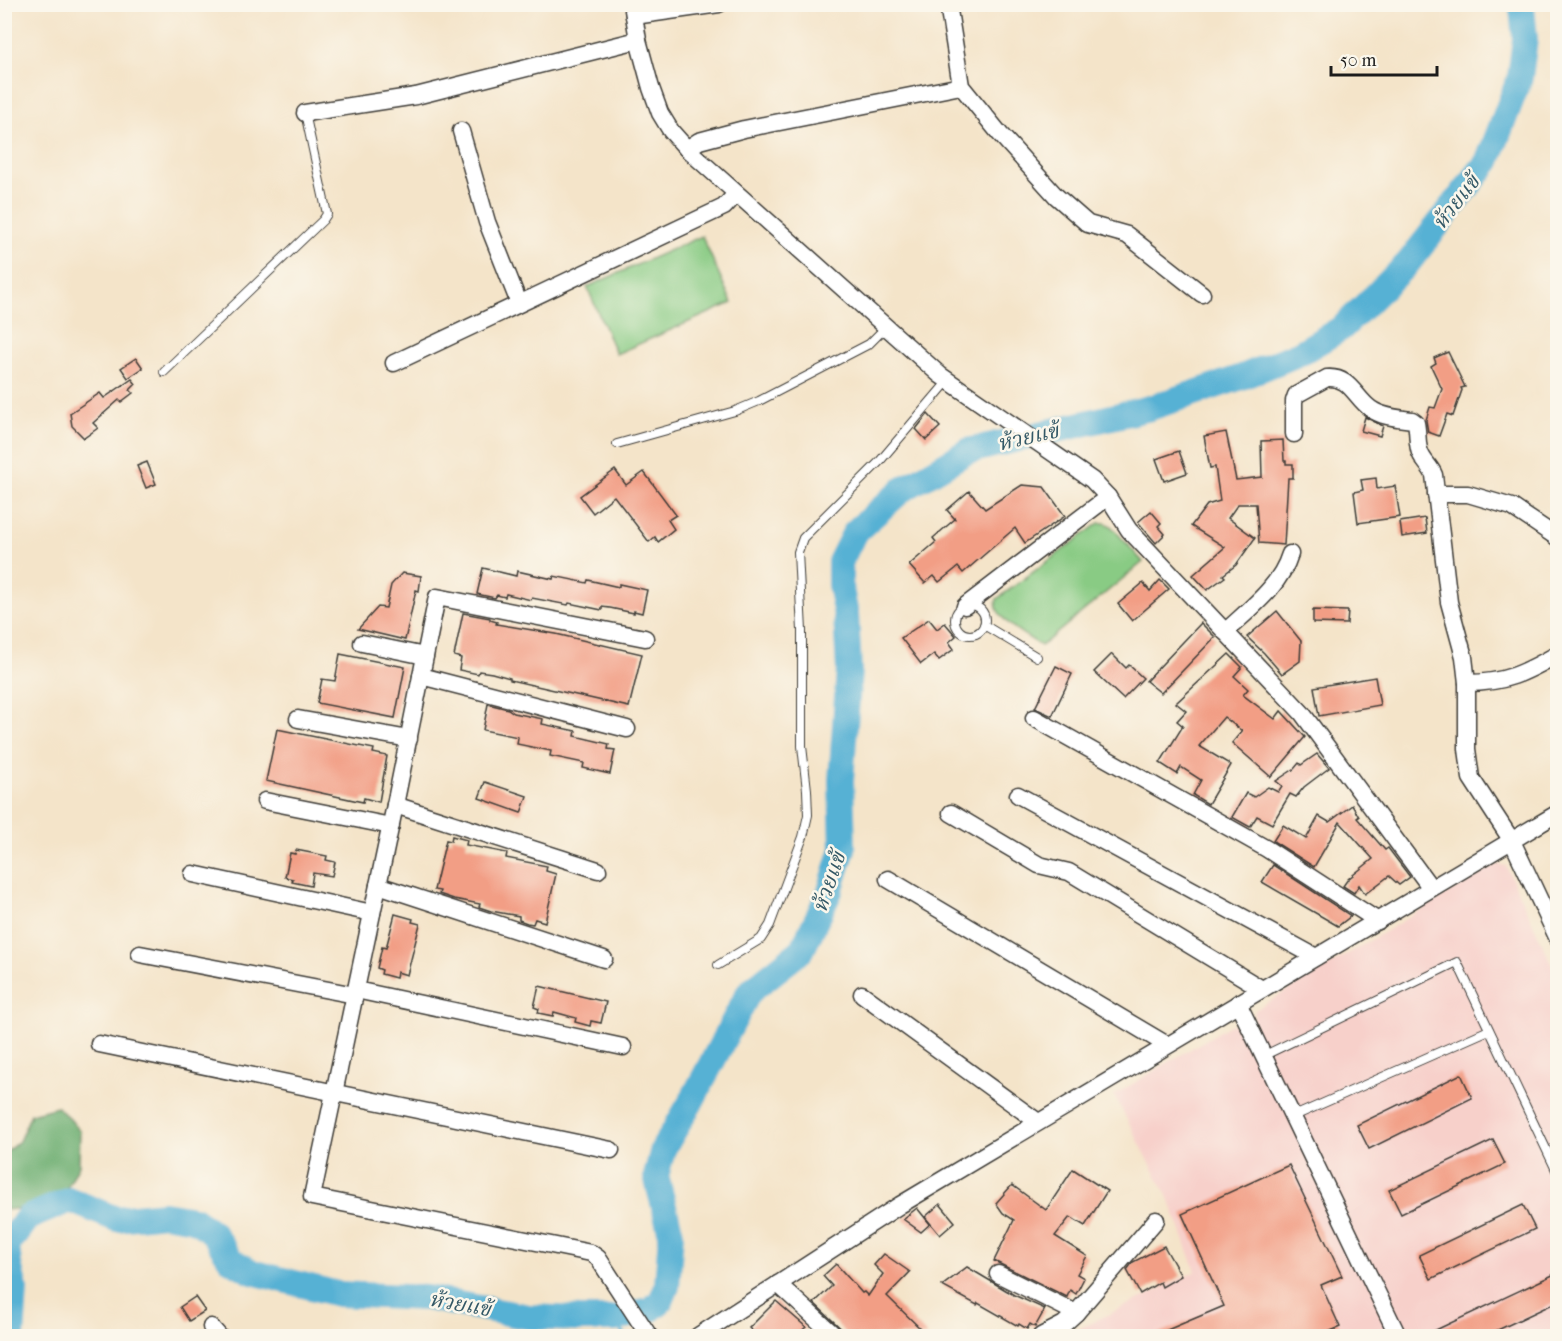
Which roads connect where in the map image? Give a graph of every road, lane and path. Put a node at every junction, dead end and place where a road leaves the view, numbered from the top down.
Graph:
1 (719, 4) edge
2 (948, 4) edge
3 (633, 10) edge
4 (638, 40) junction
5 (961, 86) junction
6 (305, 113) joint
7 (461, 131) dead end
8 (687, 149) junction
9 (736, 194) junction
10 (1202, 294) dead end
11 (519, 303) junction
12 (886, 327) junction
13 (394, 363) dead end
14 (164, 372) dead end
15 (948, 381) junction
16 (1294, 434) dead end
17 (618, 444) dead end
18 (1436, 494) junction
19 (1107, 497) junction
20 (1557, 538) edge
21 (1290, 554) dead end
22 (987, 589) junction
23 (965, 606) junction
24 (984, 620) junction
25 (1225, 632) junction
26 (645, 638) dead end
27 (362, 643) dead end
28 (1557, 654) edge
29 (425, 656) junction
30 (1036, 657) dead end
31 (421, 676) junction
32 (1467, 683) junction
33 (1034, 718) dead end
34 (298, 719) dead end
35 (627, 729) dead end
36 (408, 739) junction
37 (1018, 795) dead end
38 (265, 801) dead end
39 (395, 805) junction
40 (951, 813) dead end
41 (1557, 813) edge
42 (391, 826) junction
43 (1512, 841) junction
44 (598, 870) dead end
45 (193, 874) dead end
46 (888, 879) dead end
47 (378, 885) junction
48 (1431, 888) junction
49 (372, 914) junction
50 (1378, 921) junction
51 (1557, 939) edge
52 (140, 954) dead end
53 (1316, 957) junction
54 (604, 959) dead end
55 (718, 965) dead end
56 (1262, 988) junction
57 (356, 993) junction
58 (862, 994) dead end
59 (1238, 1003) junction
60 (1489, 1030) junction
61 (99, 1044) dead end
62 (1167, 1045) junction
63 (623, 1047) dead end
64 (1263, 1056) junction
65 (335, 1092) junction
66 (1292, 1117) junction
67 (1038, 1122) junction
68 (611, 1149) dead end
69 (1557, 1174) edge
70 (1156, 1220) dead end
71 (998, 1274) dead end
72 (778, 1284) junction
73 (1076, 1313) junction
74 (649, 1336) edge
75 (698, 1336) edge
76 (835, 1336) edge
77 (1041, 1336) edge
78 (1395, 1336) edge

1 - 3 street
2 - 5 street
3 - 4 street
4 - 6 street
4 - 8 street
5 - 8 street
5 - 10 street
6 - 14 lane
7 - 11 street
8 - 9 street
9 - 11 street
9 - 12 street
11 - 13 street
12 - 15 street
12 - 17 lane
15 - 19 street
15 - 55 lane
16 - 18 street
18 - 20 street
18 - 32 street
19 - 22 street
19 - 25 street
21 - 25 street
22 - 23 street
22 - 24 lane
23 - 24 lane
23 - 24 lane
24 - 30 lane
25 - 48 street
26 - 29 street
27 - 29 street
28 - 32 street
29 - 31 street
31 - 35 street
31 - 36 street
32 - 43 street
33 - 50 street
34 - 36 street
36 - 39 street
37 - 53 street
38 - 42 street
39 - 42 street
39 - 44 street
40 - 56 street
41 - 43 street
42 - 47 street
43 - 48 street
43 - 51 street
45 - 49 street
46 - 62 street
47 - 49 street
47 - 54 street
48 - 50 street
49 - 57 street
50 - 53 street
52 - 57 street
53 - 56 street
56 - 59 street
57 - 63 street
57 - 65 street
58 - 67 street
59 - 62 street
59 - 64 street
60 - 64 lane
60 - 66 lane
60 - 69 lane
61 - 65 street
62 - 67 street
64 - 66 street
65 - 68 street
65 - 74 street
66 - 78 street
67 - 72 street
70 - 73 street
71 - 73 street
72 - 75 street
72 - 76 street
73 - 77 street

